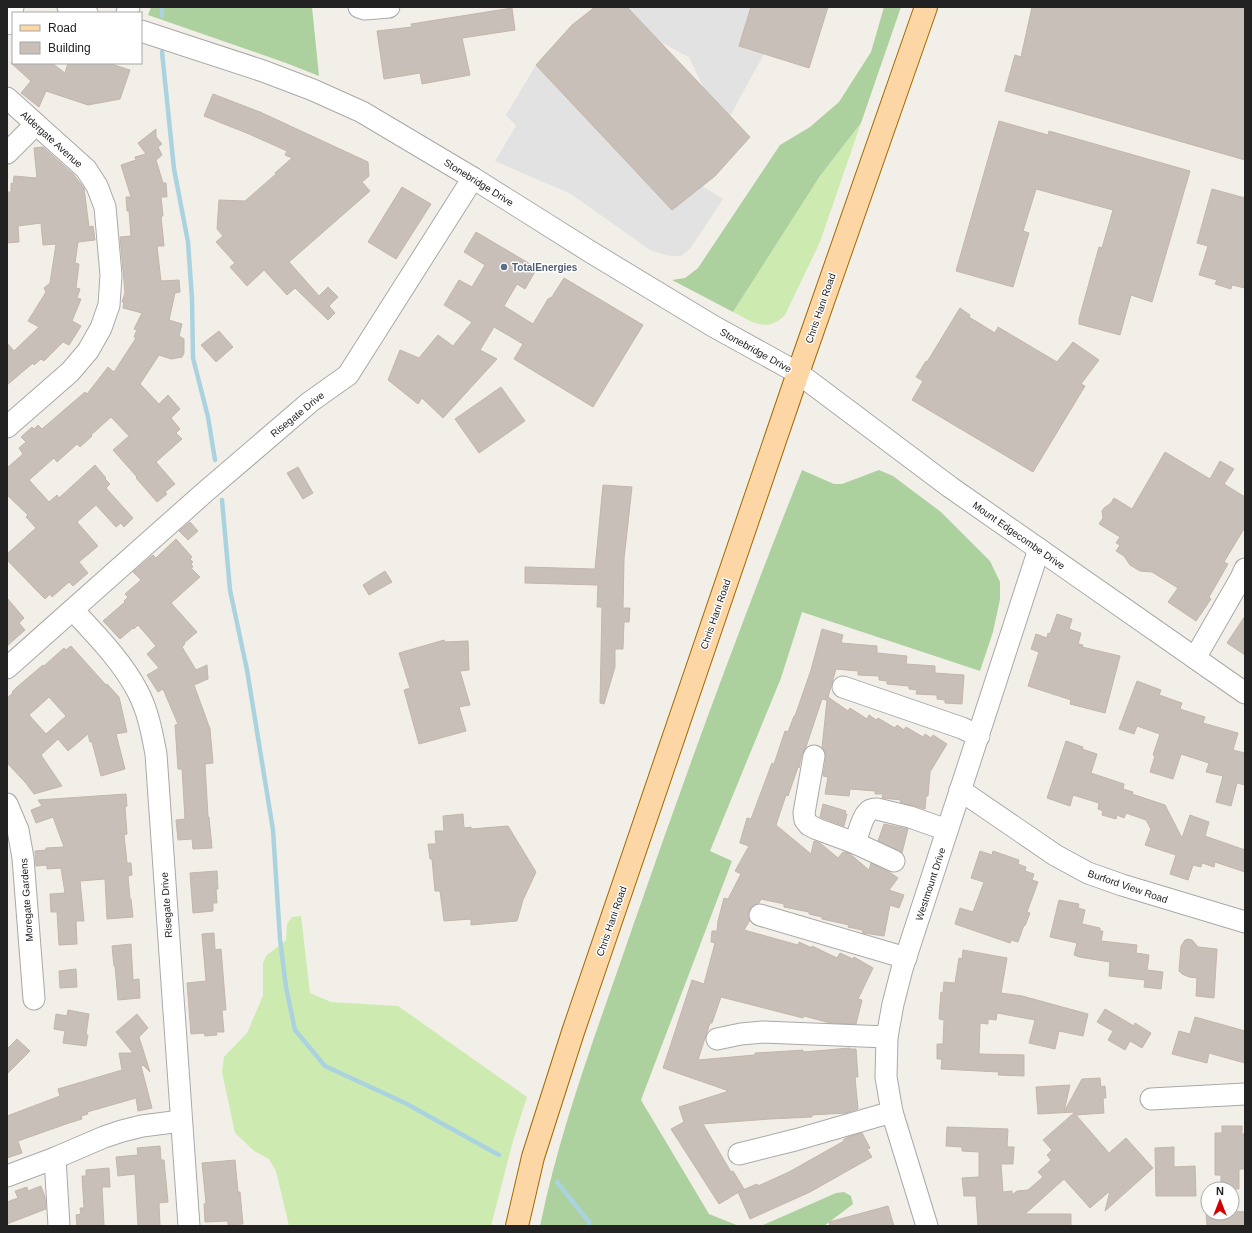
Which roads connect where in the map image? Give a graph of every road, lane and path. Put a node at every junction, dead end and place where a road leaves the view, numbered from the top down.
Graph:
1 (13, 7) edge
2 (68, 7) edge
3 (359, 7) edge
4 (389, 7) edge
5 (926, 7) edge
6 (84, 12) edge
7 (7, 24) edge
8 (142, 31) edge
9 (7, 98) edge
10 (36, 124) junction
11 (7, 153) edge
12 (473, 178) junction
13 (798, 372) junction
14 (7, 427) edge
15 (1039, 549) junction
16 (1245, 569) edge
17 (73, 610) junction
18 (1195, 658) junction
19 (7, 668) edge
20 (844, 687) dead end
21 (1245, 693) edge
22 (979, 736) junction
23 (814, 756) dead end
24 (960, 790) junction
25 (7, 804) edge
26 (947, 830) junction
27 (855, 843) junction
28 (894, 861) dead end
29 (760, 915) dead end
30 (1245, 922) edge
31 (906, 958) junction
32 (34, 999) dead end
33 (887, 1037) junction
34 (717, 1039) dead end
35 (1245, 1094) edge
36 (1151, 1099) dead end
37 (892, 1112) junction
38 (181, 1121) junction
39 (739, 1154) dead end
40 (55, 1158) junction
41 (7, 1176) edge
42 (59, 1226) edge
43 (189, 1226) edge
44 (517, 1226) edge
45 (927, 1226) edge

1 - 7 street
2 - 6 street
3 - 4 street
5 - 13 main road, Chris Hani Road
8 - 12 street, Stonebridge Drive
9 - 10 street, Aldergate Avenue
10 - 11 street
10 - 14 street, Aldergate Avenue
12 - 13 street, Stonebridge Drive
12 - 17 street, Risegate Drive
13 - 15 street, Mount Edgecombe Drive
13 - 44 main road, Chris Hani Road
15 - 18 street, Mount Edgecombe Drive
15 - 22 street, Westmount Drive
16 - 18 street
17 - 19 street, Risegate Drive
17 - 38 street, Risegate Drive
18 - 21 street, Mount Edgecombe Drive
20 - 22 street
22 - 24 street, Westmount Drive
23 - 27 street
24 - 26 street, Westmount Drive
24 - 30 street, Burford View Road
25 - 32 street, Moregate Gardens
26 - 27 street
26 - 31 street, Westmount Drive
27 - 28 street
29 - 31 street
31 - 33 street, Westmount Drive
33 - 34 street
33 - 37 street, Westmount Drive
35 - 36 street
37 - 39 street
37 - 45 street, Westmount Drive
38 - 40 street
38 - 43 street, Risegate Drive
40 - 41 street
40 - 42 street

